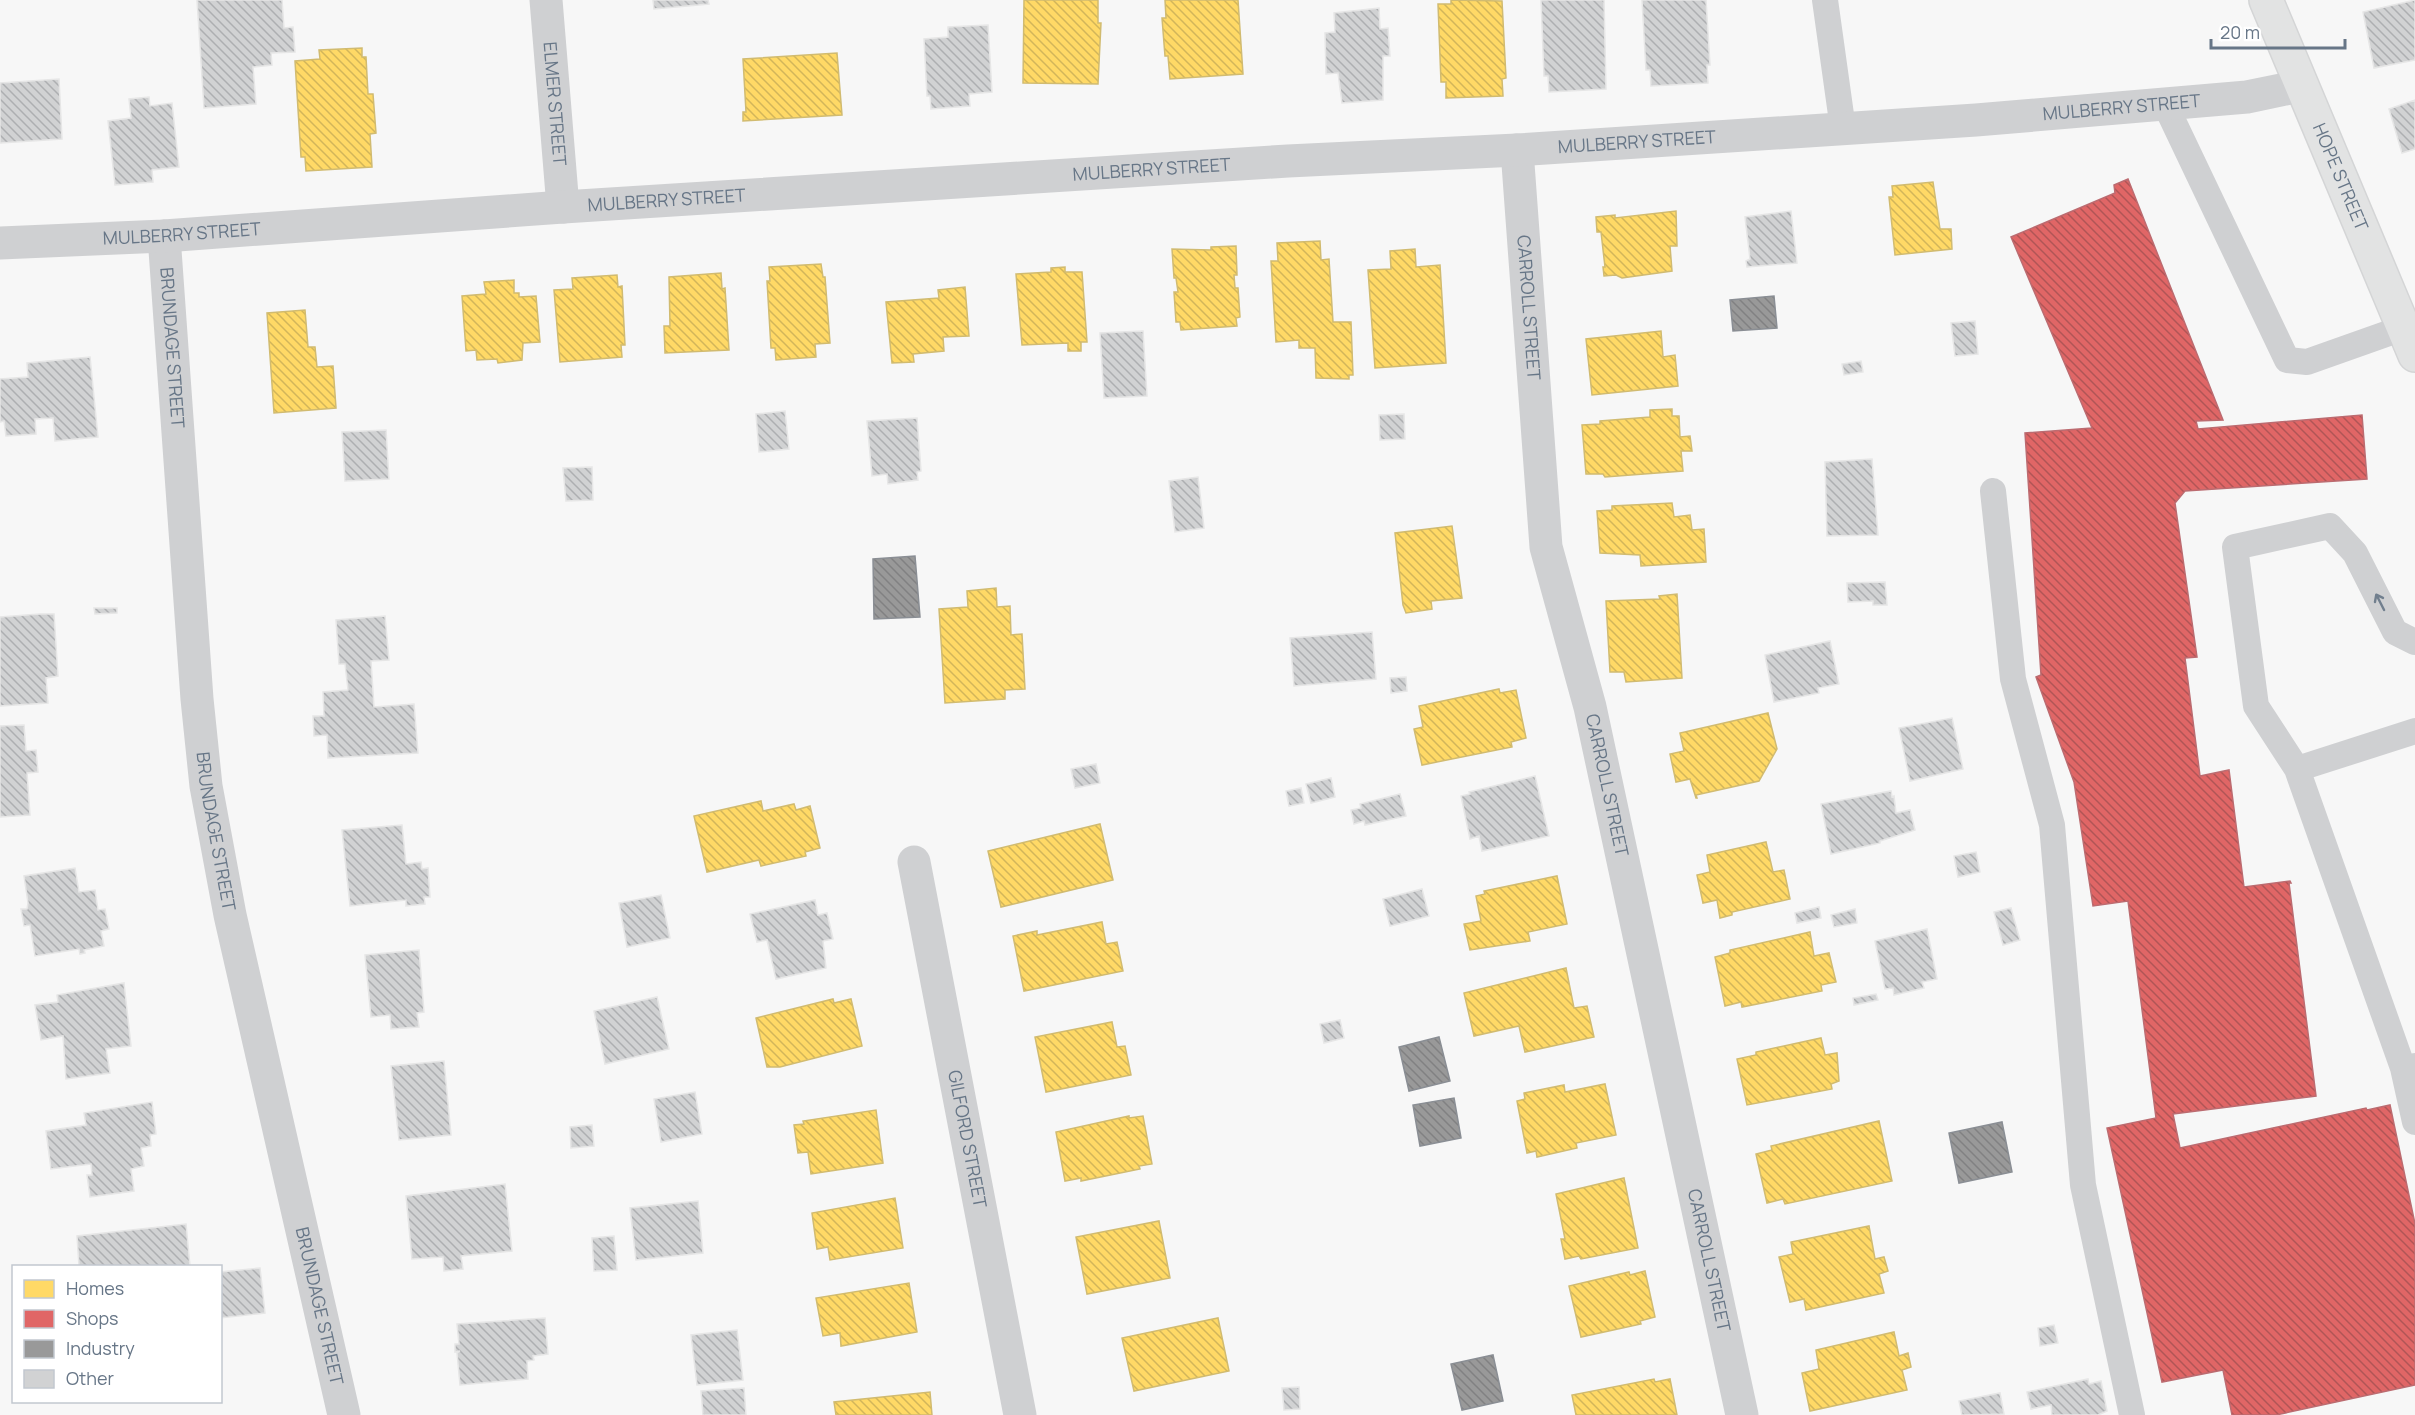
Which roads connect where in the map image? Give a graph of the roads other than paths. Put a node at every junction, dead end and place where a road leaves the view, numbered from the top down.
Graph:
1 (546, 0) edge
2 (1825, 0) edge
3 (2266, 0) edge
4 (2300, 86) junction
5 (2165, 104) junction
6 (1843, 129) junction
7 (1517, 150) junction
8 (563, 207) junction
9 (164, 236) junction
10 (0, 243) edge
11 (2409, 341) edge
12 (1993, 491) dead end
13 (2415, 642) edge
14 (2415, 731) edge
15 (2297, 769) junction
16 (914, 862) dead end
17 (2409, 1067) edge
18 (2415, 1122) edge
19 (344, 1415) edge
20 (1020, 1415) edge
21 (1742, 1415) edge
22 (2132, 1415) edge

1 - 8 street, ELMER STREET
2 - 6 lane
3 - 4 main road, HOPE STREET
4 - 5 street, MULBERRY STREET
4 - 11 main road, HOPE STREET
5 - 6 street, MULBERRY STREET
5 - 11 lane
6 - 7 street, MULBERRY STREET
7 - 8 street, MULBERRY STREET
7 - 21 street, CARROLL STREET
8 - 9 street, MULBERRY STREET
9 - 10 street, MULBERRY STREET
9 - 19 street, BRUNDAGE STREET
12 - 22 lane
13 -> 15 lane
14 - 15 lane
15 - 17 lane
16 - 20 street, GILFORD STREET
17 - 18 lane

